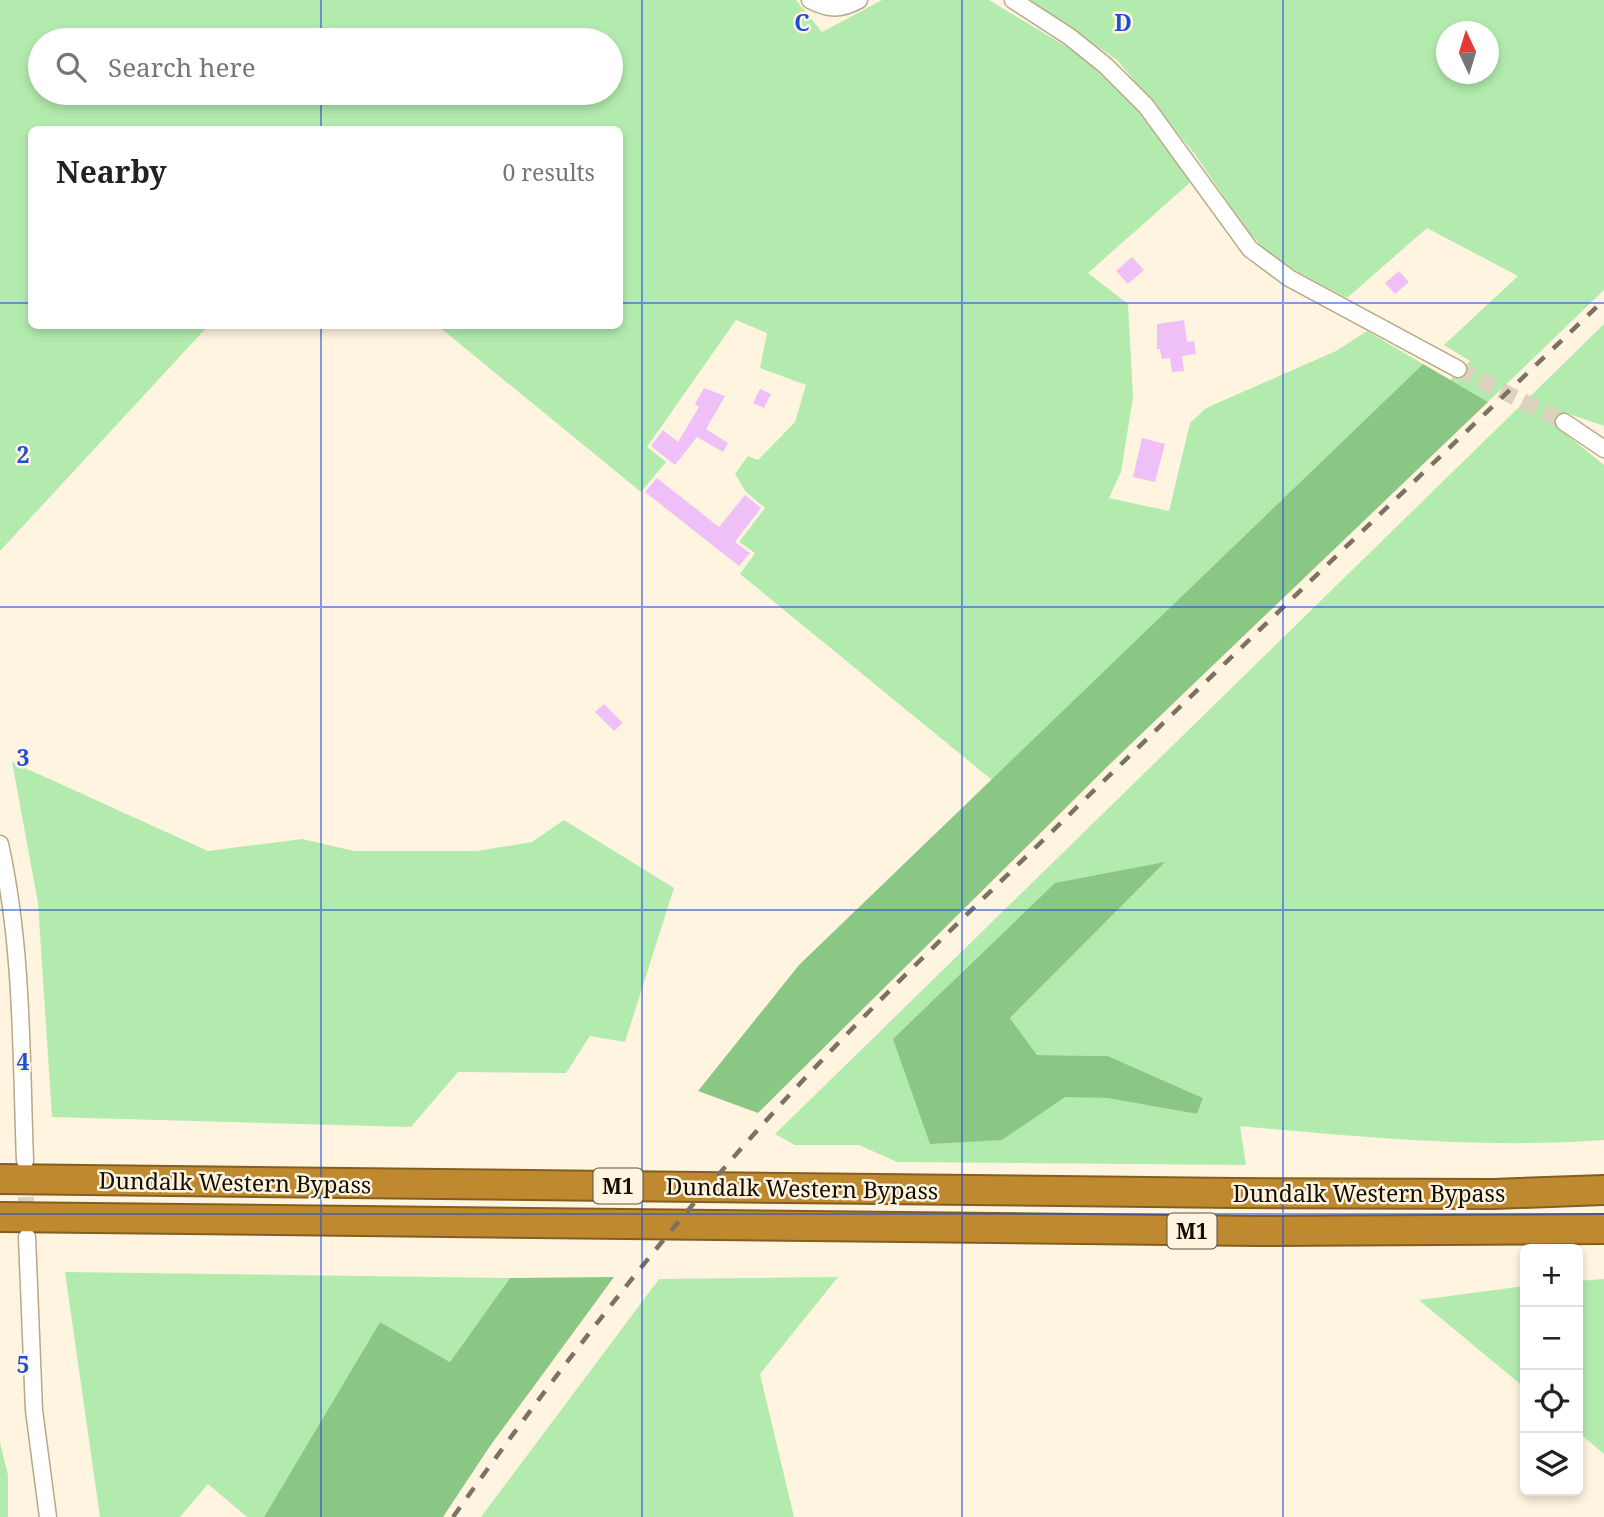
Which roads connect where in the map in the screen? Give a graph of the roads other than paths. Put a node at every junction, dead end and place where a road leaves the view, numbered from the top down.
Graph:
1 (810, 0) edge
2 (859, 0) edge
3 (1013, 0) edge
4 (1458, 369) tunnel mouth
5 (1564, 422) tunnel mouth
6 (1604, 449) edge
7 (0, 844) edge
8 (24, 1161) tunnel mouth
9 (1604, 1178) edge
10 (0, 1179) edge
11 (1604, 1190) edge
12 (1236, 1193) junction
13 (0, 1217) edge
14 (780, 1226) junction
15 (1604, 1229) edge
16 (27, 1237) tunnel mouth
17 (1604, 1245) edge
18 (48, 1517) edge

1 - 2 street
3 - 4 street
5 - 6 street
7 - 8 street
9 - 12 highway
10 - 12 highway, Dundalk Western Bypass / M1
11 - 12 highway, Dundalk Western Bypass / M1
13 - 14 highway, Dundalk Western Bypass / M1
14 - 15 highway, Dundalk Western Bypass / M1
14 - 17 highway
16 - 18 street

